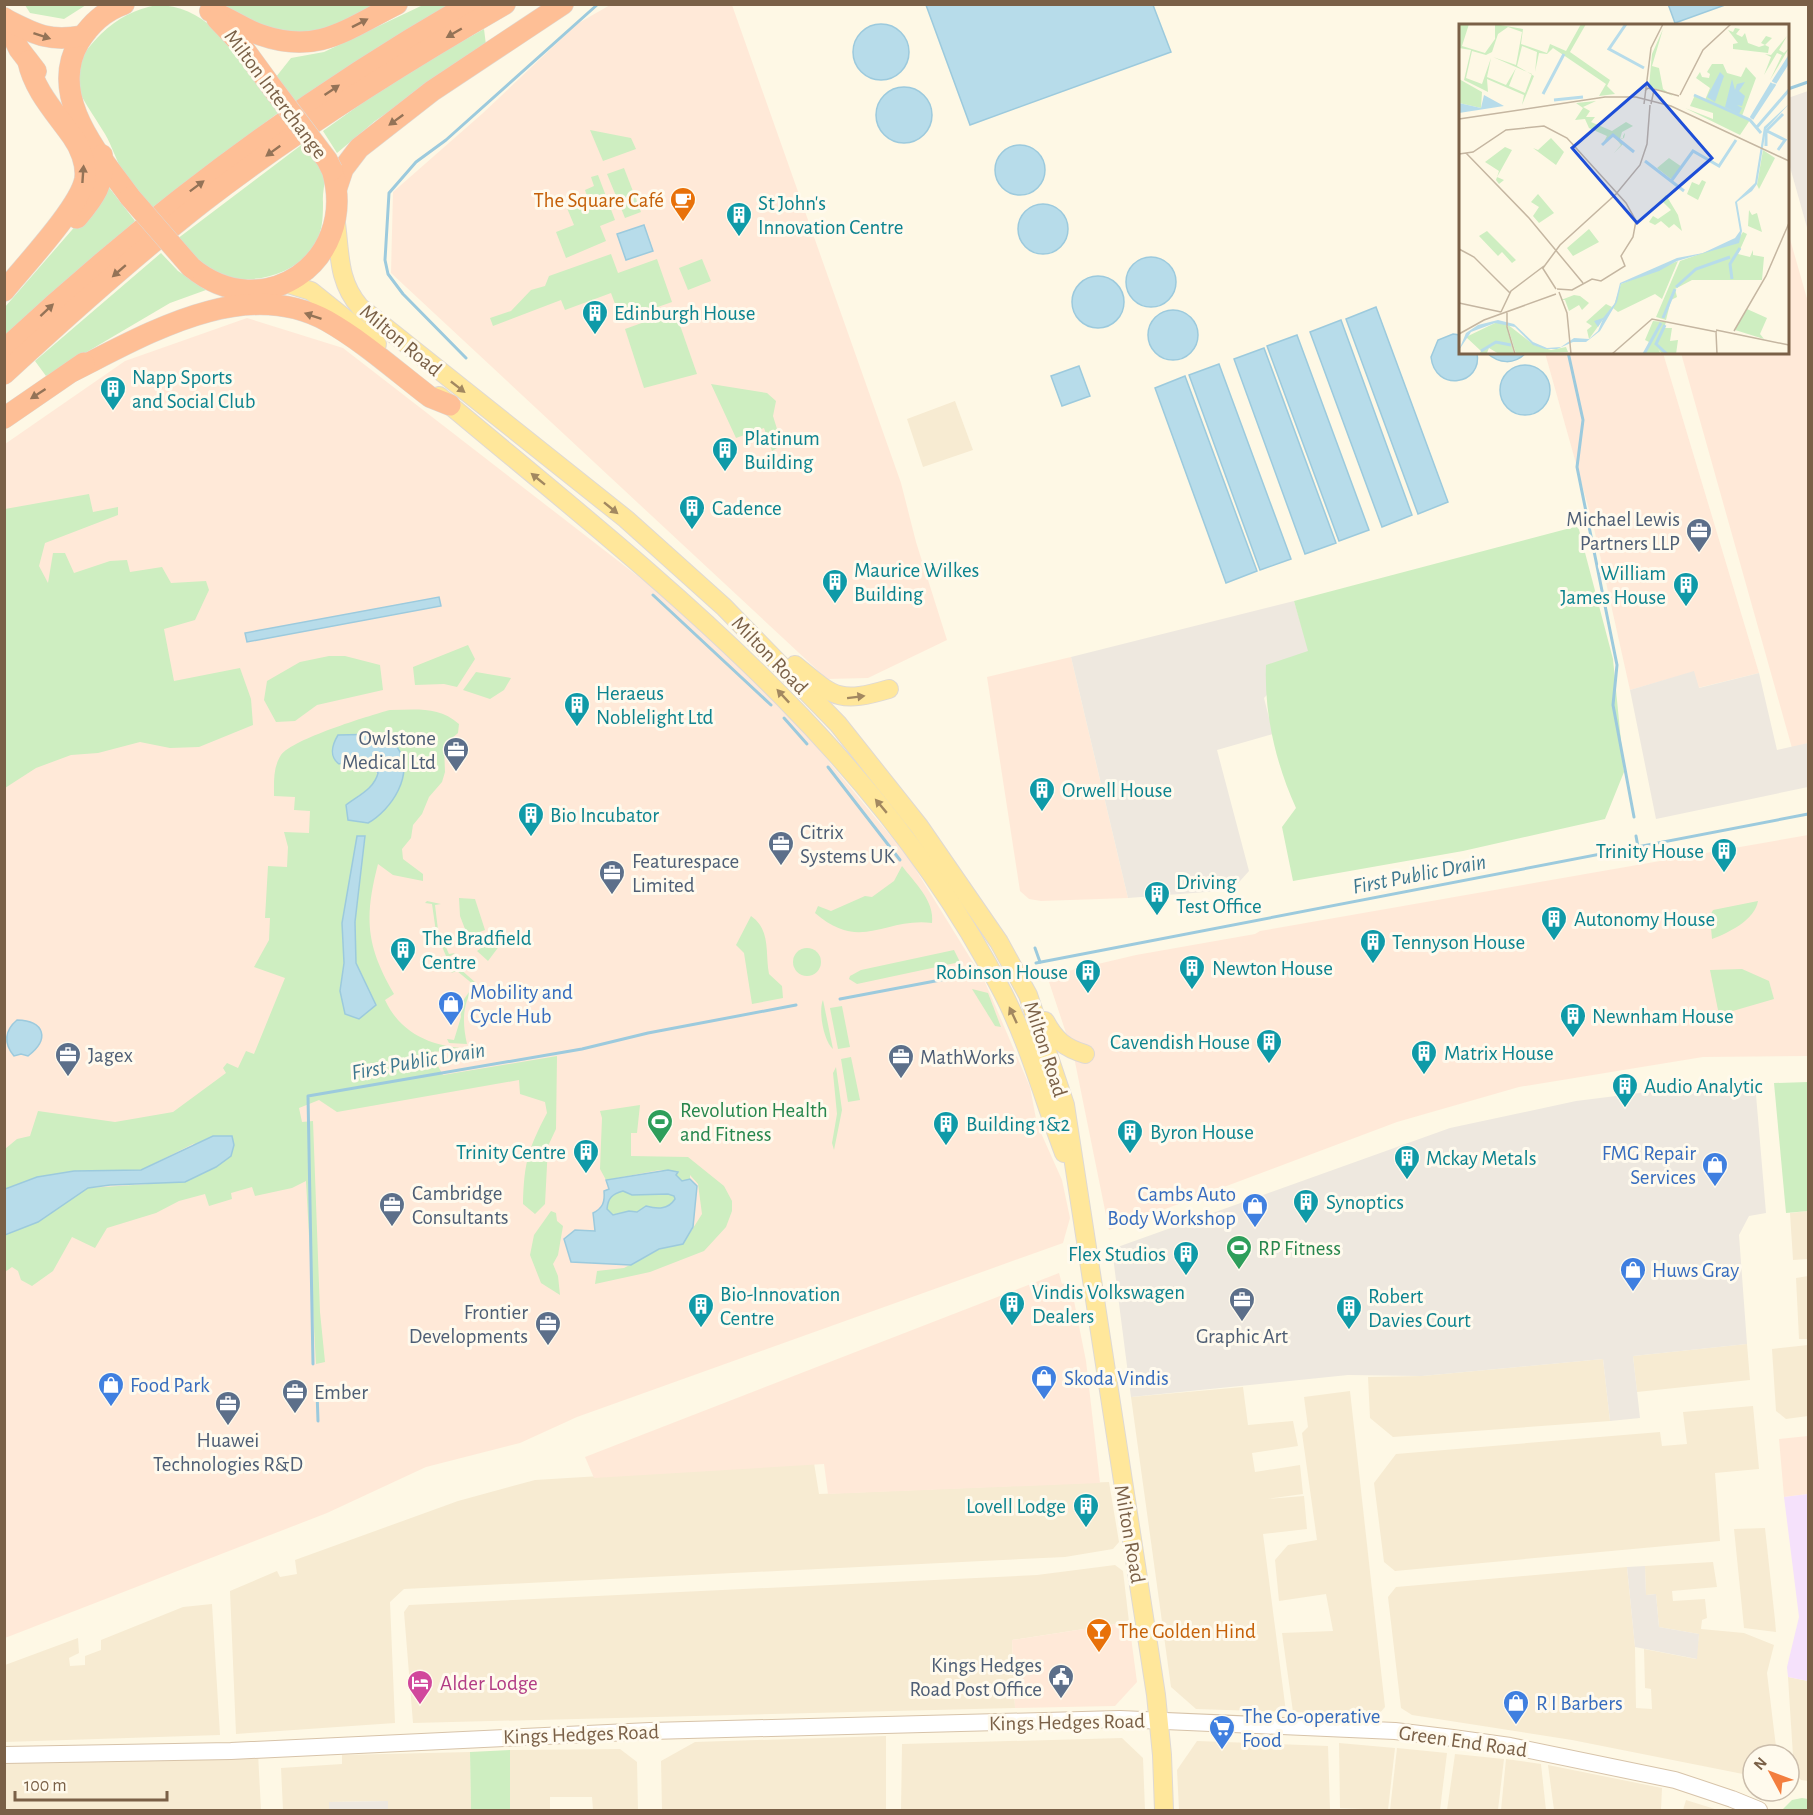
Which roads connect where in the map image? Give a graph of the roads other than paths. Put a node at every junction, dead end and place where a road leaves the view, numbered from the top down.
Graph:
1 (397, 4) edge
2 (470, 4) edge
3 (505, 4) edge
4 (563, 4) edge
5 (117, 6) edge
6 (205, 8) edge
7 (5, 19) edge
8 (82, 36) junction
9 (28, 61) junction
10 (84, 129) junction
11 (102, 155) junction
12 (334, 178) junction
13 (336, 223) junction
14 (285, 283) junction
15 (263, 290) junction
16 (4, 291) edge
17 (4, 303) edge
18 (4, 350) edge
19 (73, 371) junction
20 (4, 374) edge
21 (450, 405) junction
22 (4, 418) edge
23 (724, 607) junction
24 (889, 689) dead end
25 (919, 826) junction
26 (965, 928) junction
27 (1028, 995) junction
28 (1085, 1054) dead end
29 (1053, 1062) junction
30 (1058, 1136) junction
31 (1077, 1188) junction
32 (1159, 1721) junction
33 (4, 1755) edge
34 (1164, 1810) edge
35 (1759, 1810) edge

6 -> 1 highway
18 -> 2 highway
3 -> 20 highway
4 -> 12 highway
5 - 8 highway
6 - 12 highway, Milton Interchange, bridge
7 -> 8 highway
7 - 9 highway
8 - 10 highway
9 - 10 highway
16 -> 9 highway
10 - 11 highway
11 - 15 highway, bridge
11 - 17 highway
12 - 13 highway
13 - 14 highway
13 -> 23 main road, Milton Road
14 - 15 highway
14 - 21 main road, Milton Road
15 - 19 highway
21 -> 19 highway
19 -> 22 highway
26 -> 21 main road, Milton Road
23 -> 24 main road
23 - 25 main road, Milton Road
25 - 26 main road
25 - 27 main road, Milton Road
30 -> 26 main road, Milton Road
27 - 28 main road
27 - 29 main road, Milton Road
29 - 30 main road
29 - 31 main road, Milton Road
30 - 31 main road, Milton Road
31 - 32 main road, Milton Road
32 - 33 street, Kings Hedges Road
32 - 34 main road, Milton Road
32 - 35 street, Green End Road

